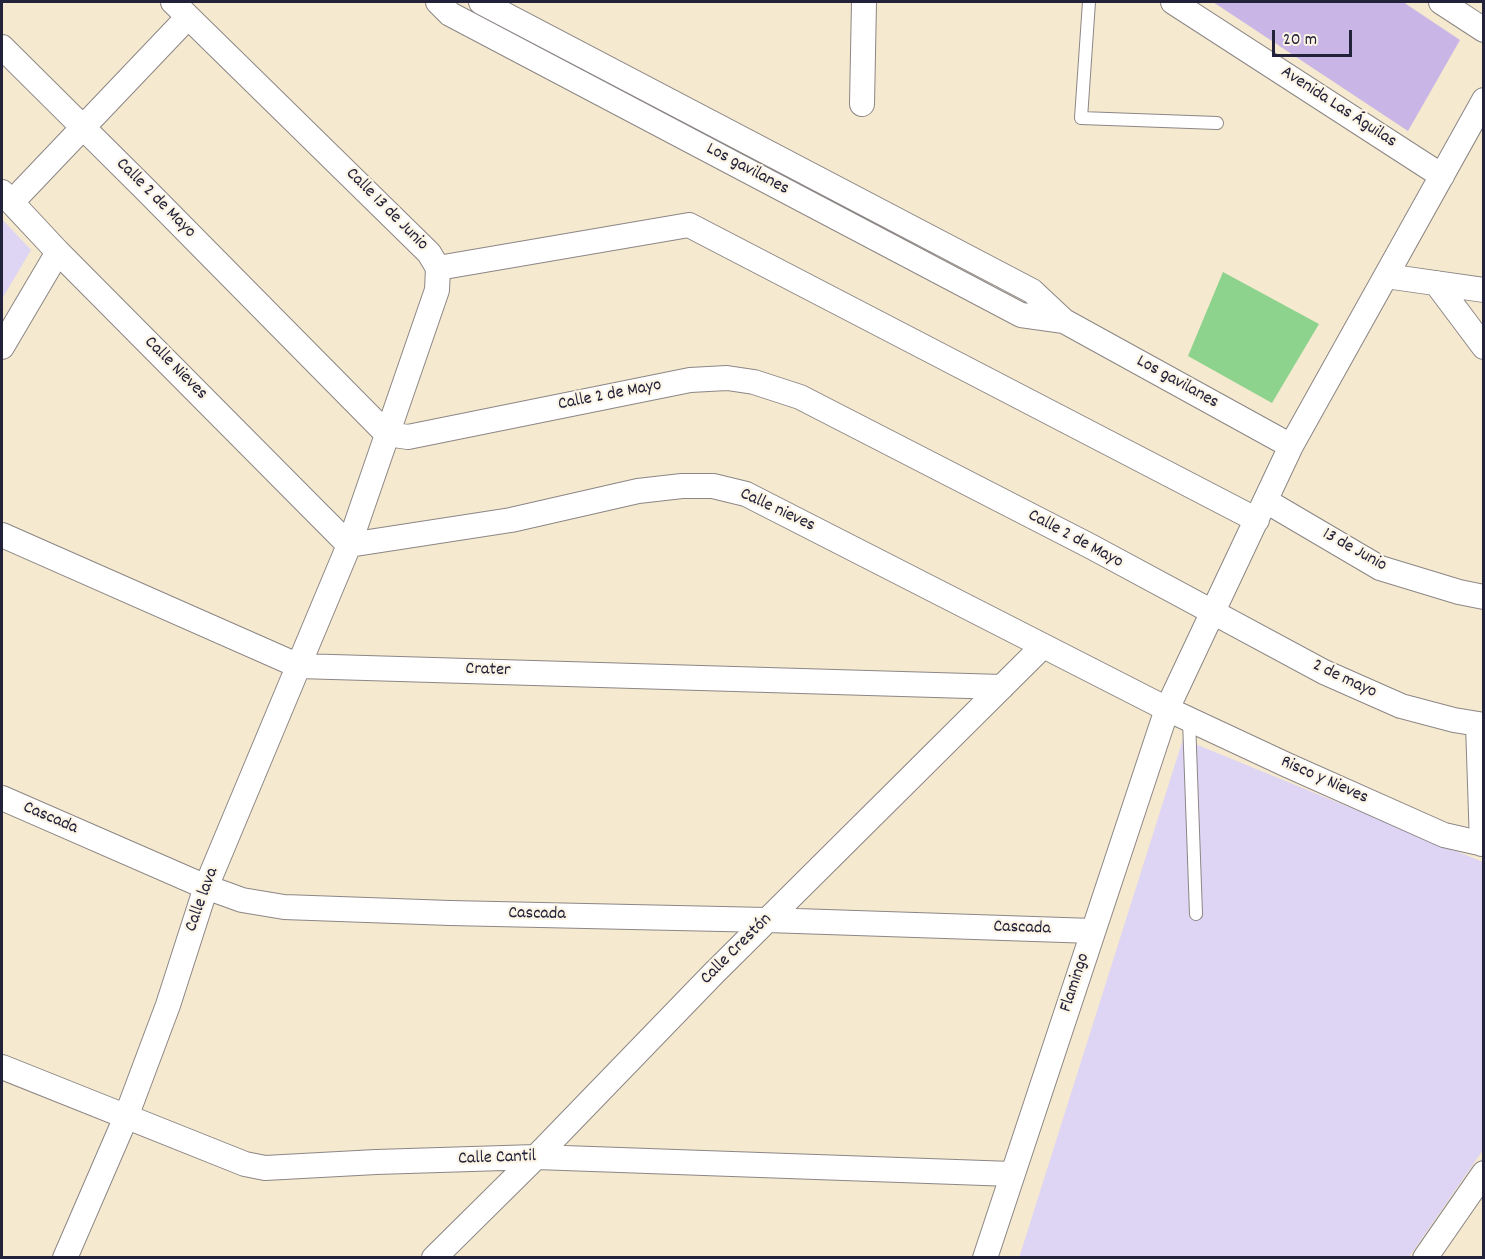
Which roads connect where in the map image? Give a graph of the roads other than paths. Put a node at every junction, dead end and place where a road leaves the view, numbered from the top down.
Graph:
1 (438, 2) edge
2 (481, 2) edge
3 (864, 2) edge
4 (1089, 2) edge
5 (1173, 2) edge
6 (1441, 2) edge
7 (181, 9) edge
8 (1484, 30) edge
9 (2, 47) edge
10 (1484, 100) edge
11 (862, 104) dead end
12 (1217, 123) dead end
13 (82, 128) junction
14 (1442, 176) junction
15 (828, 184) junction
16 (7, 197) edge
17 (815, 206) junction
18 (58, 252) junction
19 (438, 268) junction
20 (1386, 276) junction
21 (1436, 283) junction
22 (1484, 290) edge
23 (1064, 321) junction
24 (2, 347) edge
25 (1484, 347) edge
26 (387, 434) junction
27 (1291, 446) junction
28 (1261, 510) junction
29 (2, 535) edge
30 (349, 545) junction
31 (1484, 597) edge
32 (1213, 612) junction
33 (1043, 646) junction
34 (299, 666) junction
35 (1002, 687) junction
36 (1167, 709) junction
37 (1189, 720) junction
38 (1481, 725) edge
39 (2, 798) edge
40 (1483, 844) edge
41 (206, 887) junction
42 (1196, 914) dead end
43 (767, 920) junction
44 (1093, 931) junction
45 (2, 1067) edge
46 (126, 1117) junction
47 (536, 1157) junction
48 (1484, 1173) edge
49 (1012, 1174) junction
50 (65, 1257) edge
51 (434, 1257) edge
52 (985, 1257) edge
53 (1425, 1257) edge

1 - 17 street, Los gavilanes
2 - 15 street, Los gavilanes
3 - 11 street
4 - 12 lane
5 - 14 street, Avenida Las Águilas
6 - 8 street
7 - 13 street
7 - 19 street, Calle 13 de Junio
9 - 13 street, Calle 2 de Mayo
10 - 14 street, Flamingo
13 - 16 street
13 - 26 street, Calle 2 de Mayo
14 - 20 street, Flamingo
15 - 17 street
15 - 23 street, Los gavilanes
16 - 18 street, Calle Nieves
17 - 23 street, Los gavilanes
18 - 24 street
18 - 30 street, Calle Nieves
19 - 26 street, Calle 13 de Junio
19 - 28 street, 13 de Junio
20 - 21 street
20 - 27 street, Flamingo
21 - 22 street
21 - 25 street
23 - 27 street, Los gavilanes
26 - 30 street, Calle 13 de Junio
26 - 32 street, Calle 2 de Mayo
27 - 28 street, Flamingo
28 - 31 street, 13 de Junio
28 - 32 street, Flamingo
29 - 34 street, Crater
30 - 33 street, Calle nieves
30 - 34 street, Calle lava
32 - 36 street, Flamingo
32 - 38 street, 2 de mayo
33 - 35 street, Calle Crestón
33 - 36 street, Calle nieves
34 - 35 street, Crater
34 - 41 street, Calle lava
35 - 43 street, Calle Crestón
36 - 37 street, Risco y Nieves
36 - 44 street, Flamingo
37 - 40 street, Risco y Nieves
37 - 42 lane
38 - 40 street
39 - 41 street, Cascada
41 - 43 street, Cascada
41 - 46 street, Calle lava
43 - 44 street, Cascada
43 - 47 street, Calle Crestón
44 - 49 street, Flamingo
45 - 46 street, Calle Cantil
46 - 47 street, Calle Cantil
46 - 50 street, Calle lava
47 - 49 street, Calle Cantil
47 - 51 street, Calle Crestón
48 - 53 street
49 - 52 street, Flamingo

